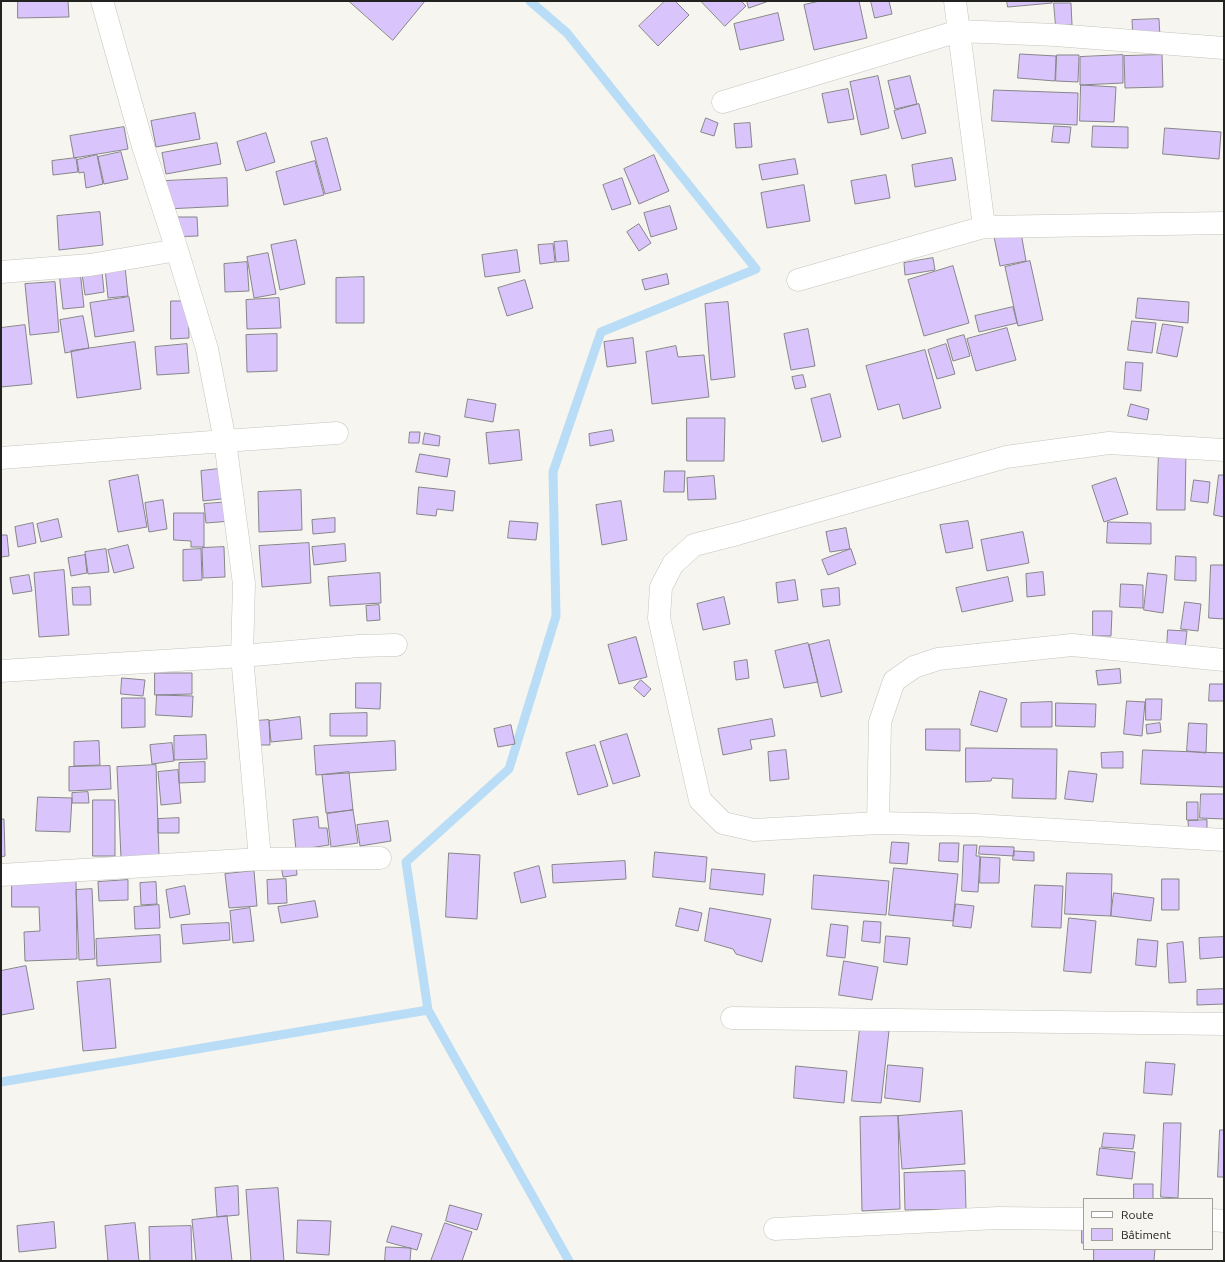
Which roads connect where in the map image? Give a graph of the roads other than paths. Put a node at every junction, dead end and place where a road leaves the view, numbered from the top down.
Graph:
1 (102, 1) edge
2 (955, 1) edge
3 (959, 31) junction
4 (1224, 48) edge
5 (723, 102) dead end
6 (1224, 223) edge
7 (984, 227) junction
8 (177, 250) junction
9 (1, 272) edge
10 (798, 280) dead end
11 (337, 433) dead end
12 (225, 441) junction
13 (1224, 450) edge
14 (1, 458) edge
15 (396, 646) dead end
16 (242, 656) junction
17 (1224, 660) edge
18 (1, 671) edge
19 (878, 823) junction
20 (1224, 840) edge
21 (380, 858) dead end
22 (260, 859) junction
23 (1, 875) edge
24 (732, 1018) dead end
25 (1224, 1024) edge
26 (1083, 1219) edge
27 (1213, 1220) edge
28 (1224, 1221) edge
29 (775, 1228) dead end

1 - 8 street
2 - 3 street
3 - 4 street
3 - 5 street
3 - 7 street
6 - 7 street
7 - 10 street
8 - 9 street
8 - 12 street
11 - 12 street
12 - 14 street
12 - 16 street
13 - 19 street
15 - 16 street
16 - 18 street
16 - 22 street
17 - 19 street
19 - 20 street
21 - 22 street
22 - 23 street
24 - 25 street
26 - 29 street
27 - 28 street

